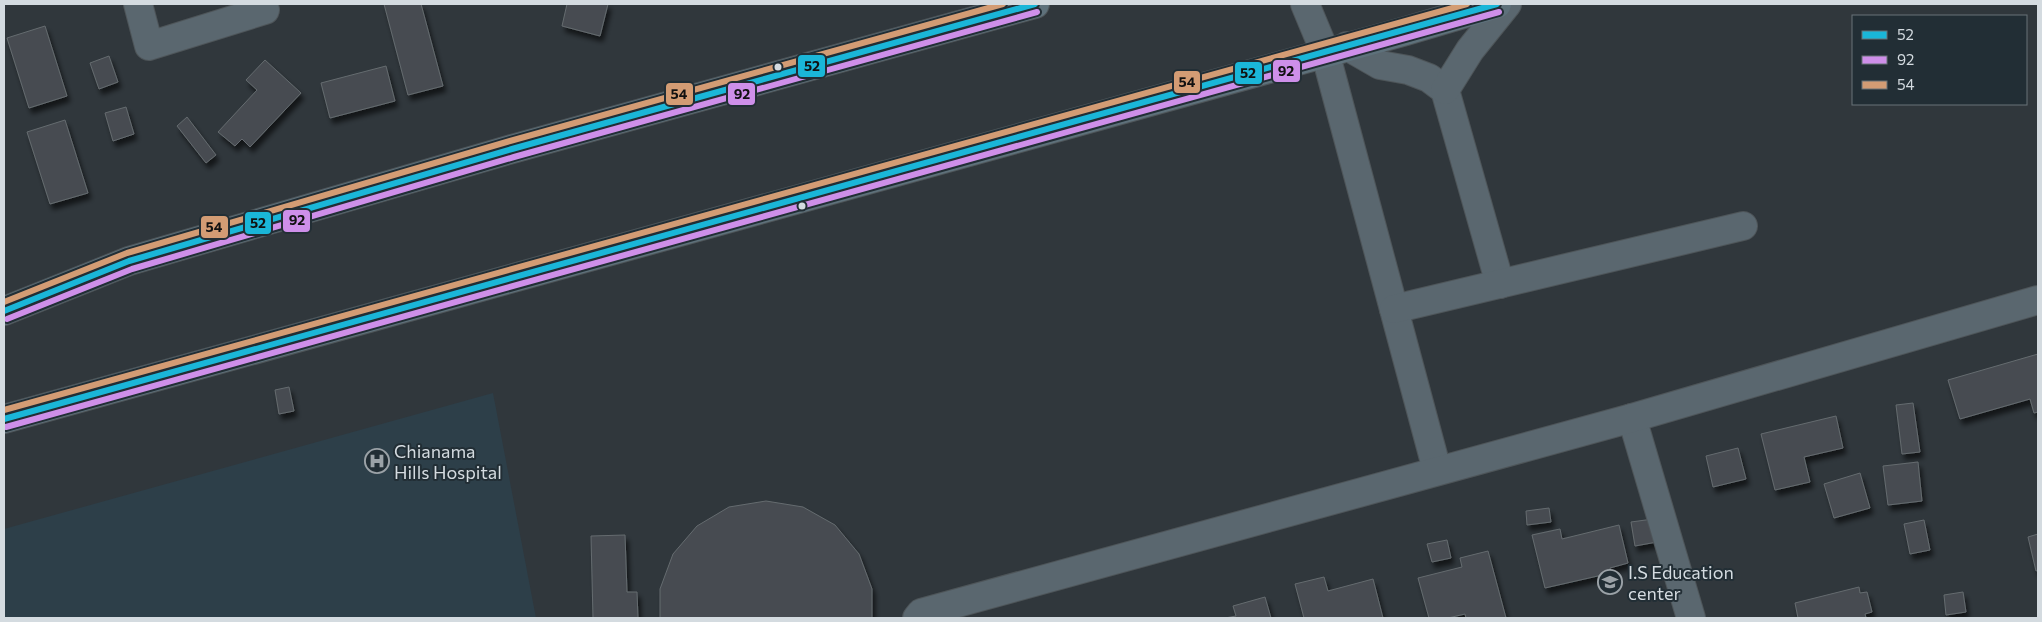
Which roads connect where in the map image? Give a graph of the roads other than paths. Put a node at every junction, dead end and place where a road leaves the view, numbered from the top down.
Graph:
1 (138, 4) edge
2 (1035, 4) edge
3 (1306, 4) edge
4 (1497, 4) edge
5 (1507, 4) edge
6 (265, 10) dead end
7 (1336, 49) junction
8 (1445, 90) junction
9 (1743, 226) dead end
10 (1500, 284) junction
11 (2038, 300) edge
12 (1394, 310) junction
13 (4, 311) edge
14 (1632, 418) junction
15 (4, 419) edge
16 (1438, 470) junction
17 (917, 618) edge
18 (1691, 618) edge

1 - 6 street
2 - 13 main road
3 - 7 street
4 - 7 main road
5 - 8 street
7 - 8 street
7 - 12 street
7 - 15 main road
8 - 10 street
9 - 10 street
10 - 12 street
11 - 14 street
12 - 16 street
14 - 16 street
14 - 18 street
16 - 17 street

